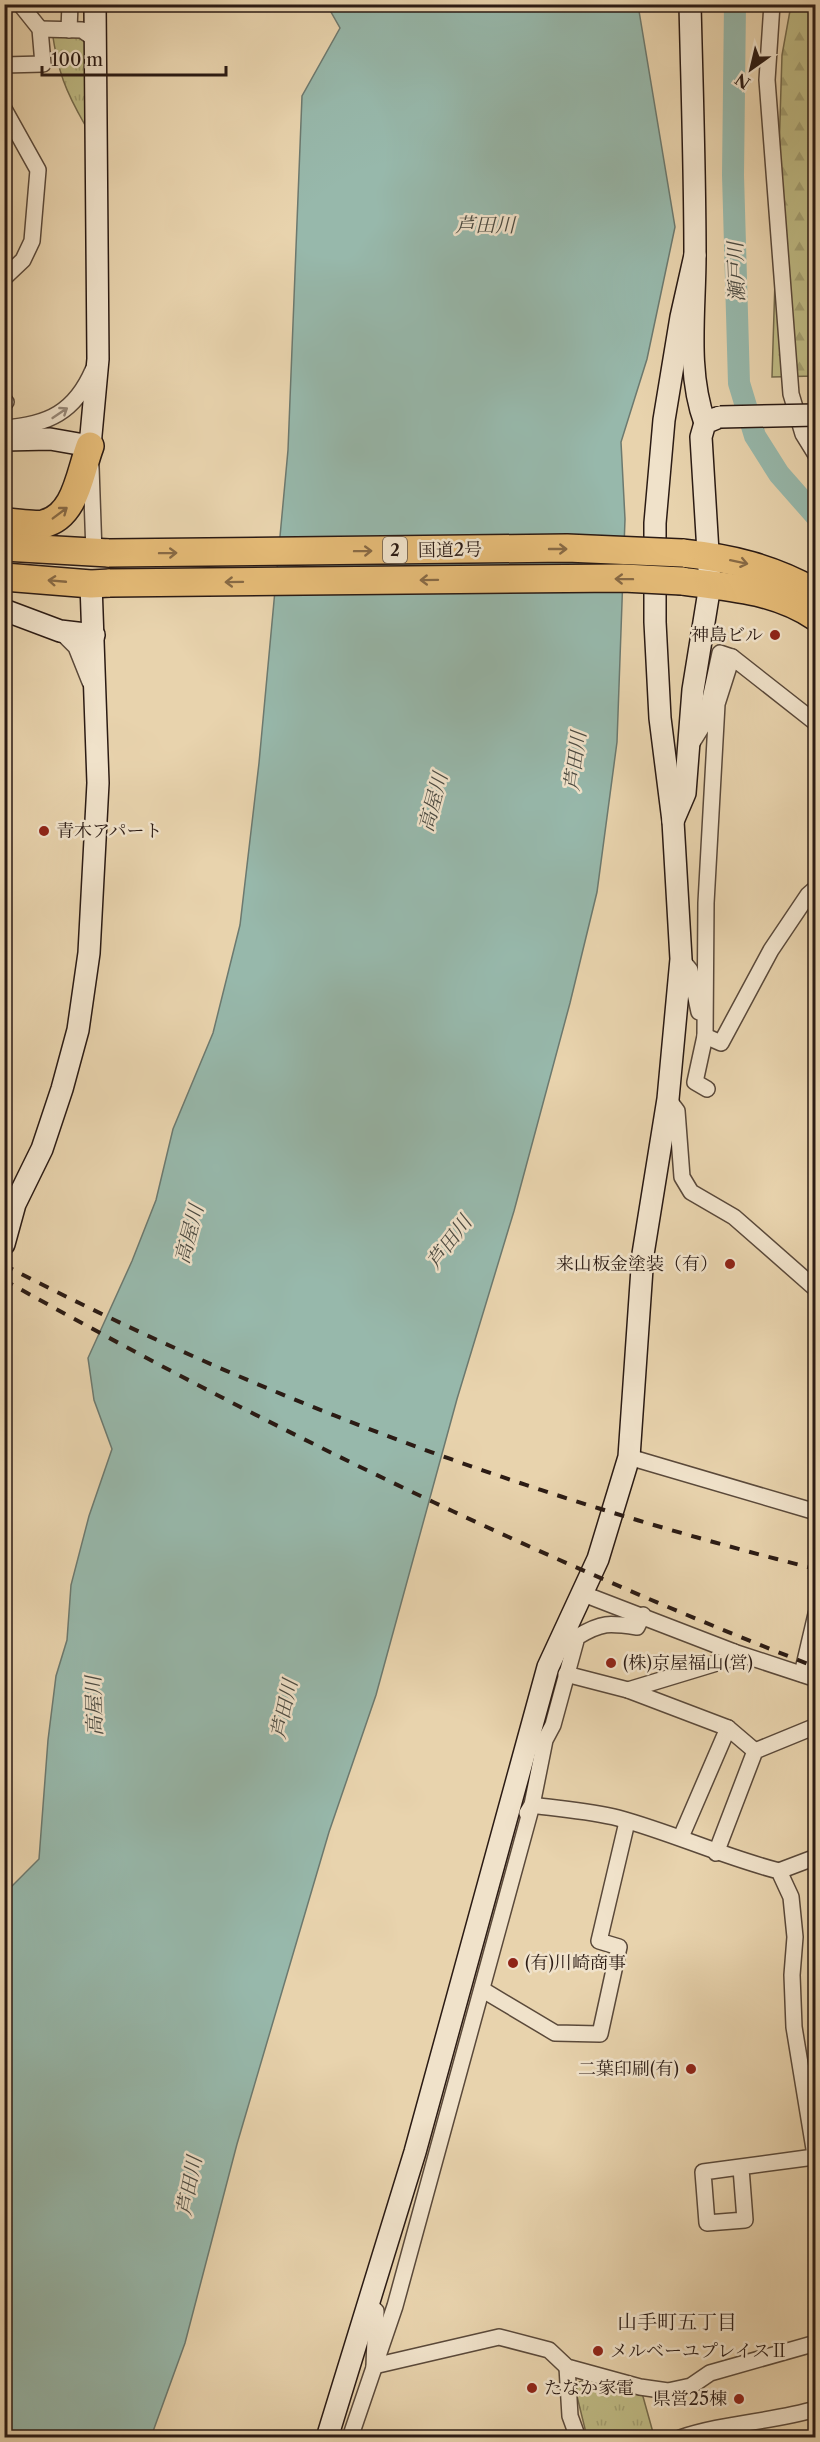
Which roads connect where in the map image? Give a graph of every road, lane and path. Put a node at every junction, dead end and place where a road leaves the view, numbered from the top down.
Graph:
1 (20, 4) edge
2 (70, 4) edge
3 (95, 4) edge
4 (690, 4) edge
5 (772, 4) edge
6 (40, 29) junction
7 (69, 30) junction
8 (95, 39) junction
9 (4, 65) edge
10 (4, 109) edge
11 (695, 255) junction
12 (4, 278) edge
13 (678, 336) junction
14 (694, 358) junction
15 (98, 359) junction
16 (816, 414) edge
17 (712, 420) junction
18 (4, 428) edge
19 (4, 440) edge
20 (90, 446) junction
21 (816, 455) edge
22 (4, 522) edge
23 (4, 547) edge
24 (101, 553) junction
25 (709, 556) junction
26 (4, 577) edge
27 (101, 583) junction
28 (710, 585) junction
29 (816, 593) edge
30 (4, 610) edge
31 (816, 617) edge
32 (60, 631) junction
33 (94, 635) junction
34 (732, 657) junction
35 (97, 720) junction
36 (816, 723) edge
37 (687, 751) junction
38 (673, 820) junction
39 (816, 888) edge
40 (681, 959) junction
41 (705, 1036) junction
42 (707, 1089) dead end
43 (668, 1099) junction
44 (10, 1202) edge
45 (4, 1244) edge
46 (816, 1289) edge
47 (629, 1457) junction
48 (816, 1512) edge
49 (581, 1593) junction
50 (816, 1614) edge
51 (643, 1615) junction
52 (734, 1652) junction
53 (557, 1671) junction
54 (809, 1676) edge
55 (628, 1690) junction
56 (816, 1726) edge
57 (728, 1728) junction
58 (755, 1750) junction
59 (532, 1805) junction
60 (627, 1822) junction
61 (681, 1838) junction
62 (716, 1853) junction
63 (816, 1857) edge
64 (490, 1870) junction
65 (779, 1871) junction
66 (467, 1959) junction
67 (483, 1990) junction
68 (467, 2046) junction
69 (811, 2097) edge
70 (415, 2152) junction
71 (815, 2159) edge
72 (741, 2168) dead end
73 (416, 2232) junction
74 (369, 2305) junction
75 (816, 2343) edge
76 (374, 2366) junction
77 (567, 2367) junction
78 (816, 2409) edge
79 (327, 2438) edge
80 (350, 2438) edge
81 (578, 2438) edge
82 (680, 2438) edge

1 - 6 street
2 - 7 street
3 - 8 street
4 - 11 street
5 - 21 street
6 - 7 street
6 - 9 street
7 - 8 street
8 - 15 street
10 - 12 street
11 - 13 street
11 - 14 street
13 - 14 street
13 - 38 street
14 - 17 street
18 -> 15 street
15 - 20 street
16 - 17 street, bridge
17 - 25 street
19 - 20 street
22 -> 20 highway
20 - 24 street
23 - 24 highway, 国道2号 / 2
24 -> 25 highway, 国道2号 / 2, bridge
25 - 28 street
25 -> 29 highway, 国道2号 / 2
27 -> 26 highway, 国道2号 / 2
28 -> 27 highway, 国道2号 / 2, bridge
27 - 33 street
28 - 31 highway, 国道2号 / 2
28 - 37 street
30 - 32 street
32 - 33 street
32 - 35 street
33 - 35 street
34 - 36 street
34 - 37 street
34 - 41 street
35 - 44 street
37 - 38 street
38 - 40 street
39 - 41 street
40 - 41 street
40 - 43 street
41 - 42 street
43 - 46 street
43 - 47 street
44 - 45 street
47 - 48 street
47 - 49 street
49 - 51 street
49 - 53 street
50 - 54 street
51 - 52 street
51 - 53 street
52 - 54 street
52 - 55 street
53 - 55 street
53 - 59 street
53 - 64 street
55 - 57 street
56 - 58 street
57 - 58 street
57 - 61 street
58 - 62 street
59 - 60 street
59 - 64 street
59 - 67 street
60 - 61 street
60 - 67 street
61 - 62 street
62 - 65 street
63 - 65 street
64 - 66 street
65 - 69 street
66 - 68 street
66 - 70 street
67 - 68 street
68 - 73 street
69 - 71 street
70 - 73 street
70 - 74 street
71 - 72 street
73 - 76 street
74 - 76 street
74 - 79 street
75 - 77 street
76 - 77 street
76 - 80 street
77 - 81 street
78 - 82 street

